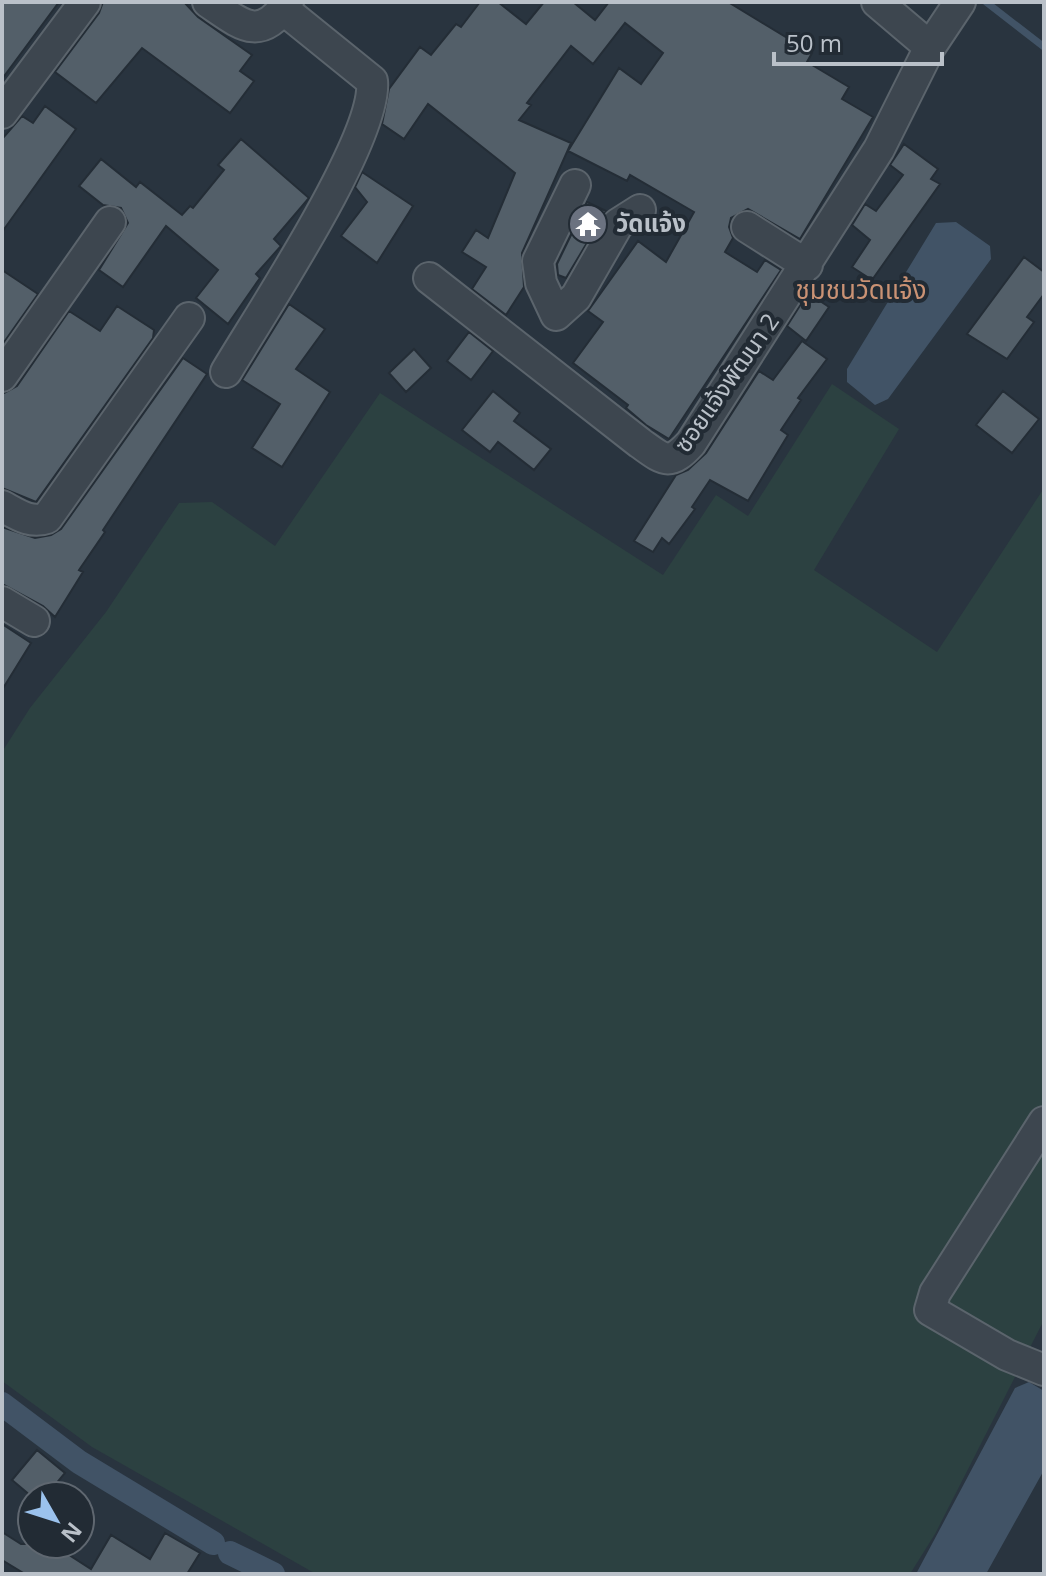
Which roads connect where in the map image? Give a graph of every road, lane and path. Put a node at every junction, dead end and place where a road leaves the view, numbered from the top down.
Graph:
1 (85, 2) edge
2 (208, 2) edge
3 (877, 2) edge
4 (960, 2) edge
5 (286, 6) edge
6 (930, 47) junction
7 (2, 113) edge
8 (575, 185) dead end
9 (640, 210) dead end
10 (110, 222) dead end
11 (747, 227) dead end
12 (807, 265) junction
13 (429, 278) dead end
14 (556, 315) junction
15 (189, 318) dead end
16 (525, 352) junction
17 (226, 372) dead end
18 (2, 376) edge
19 (2, 506) edge
20 (2, 602) edge
21 (34, 621) dead end
22 (1044, 1122) edge
23 (1044, 1370) edge

1 - 7 street
2 - 5 street
3 - 6 street
4 - 6 street, ซอยแจ้งพัฒนา 2
5 - 17 street
6 - 12 street, ซอยแจ้งพัฒนา 2
8 - 14 street
9 - 14 street
10 - 18 street
11 - 12 street
12 - 16 street, ซอยแจ้งพัฒนา 2
13 - 16 street, ซอยแจ้งพัฒนา 2
14 - 16 street
15 - 19 street
20 - 21 street
22 - 23 street

